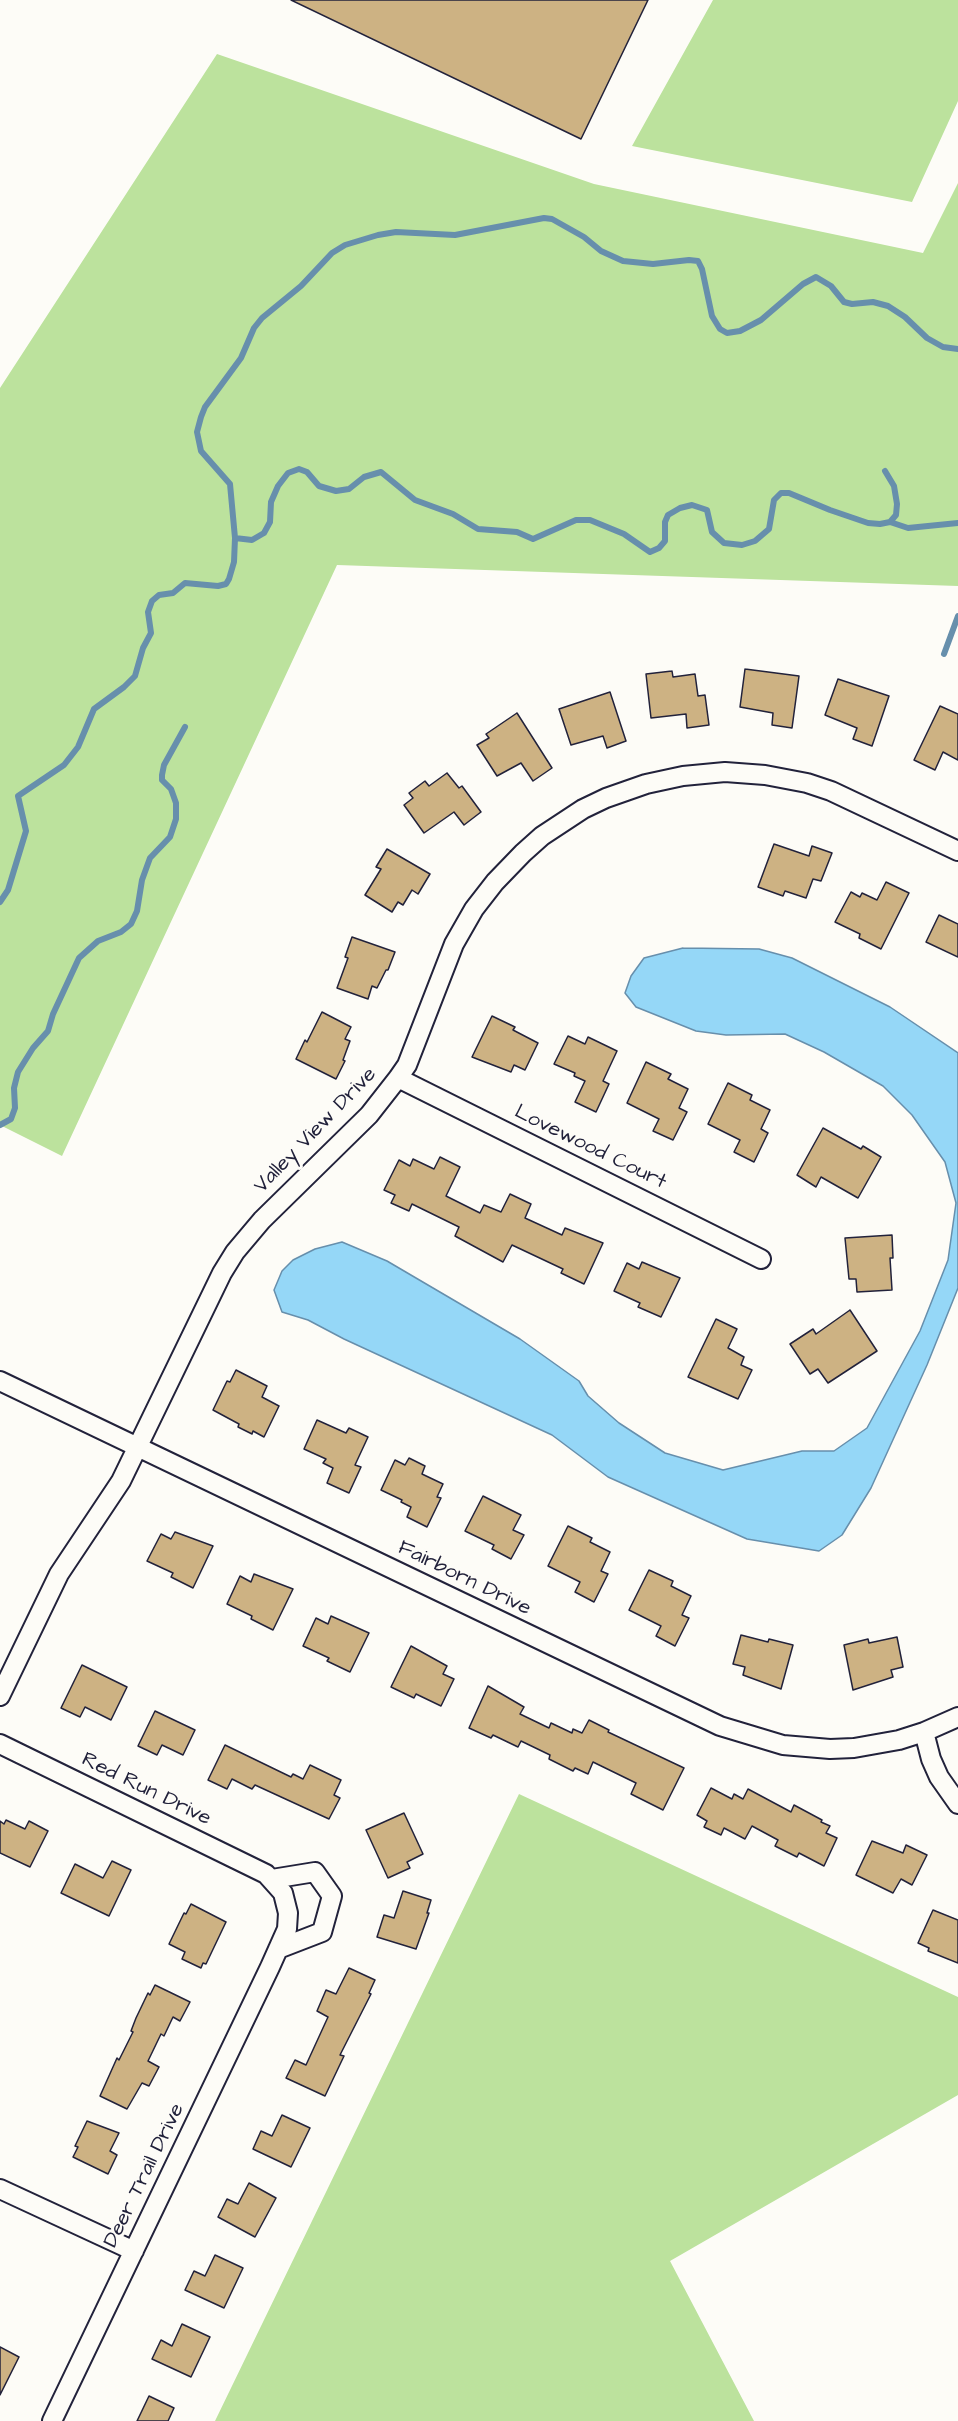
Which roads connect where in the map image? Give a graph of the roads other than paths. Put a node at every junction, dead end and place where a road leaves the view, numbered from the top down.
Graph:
1 (958, 850) edge
2 (398, 1078) junction
3 (761, 1259) dead end
4 (0, 1381) edge
5 (137, 1447) junction
6 (0, 1696) edge
7 (958, 1717) edge
8 (924, 1732) junction
9 (0, 1744) edge
10 (958, 1804) edge
11 (277, 1886) junction
12 (278, 1949) junction
13 (0, 2189) edge
14 (134, 2251) junction
15 (52, 2421) edge

1 - 2 street, Valley View Drive
2 - 3 street, Lovewood Court
2 - 5 street, Valley View Drive
4 - 5 street, Fairborn Drive
5 - 6 street, Valley View Drive
5 - 8 street, Fairborn Drive
7 - 8 street, Fairborn Drive
8 - 10 street
9 - 11 street, Red Run Drive
11 - 12 street, Deer Trail Drive
11 - 12 street
12 - 14 street, Deer Trail Drive
13 - 14 street
14 - 15 street, Deer Trail Drive

